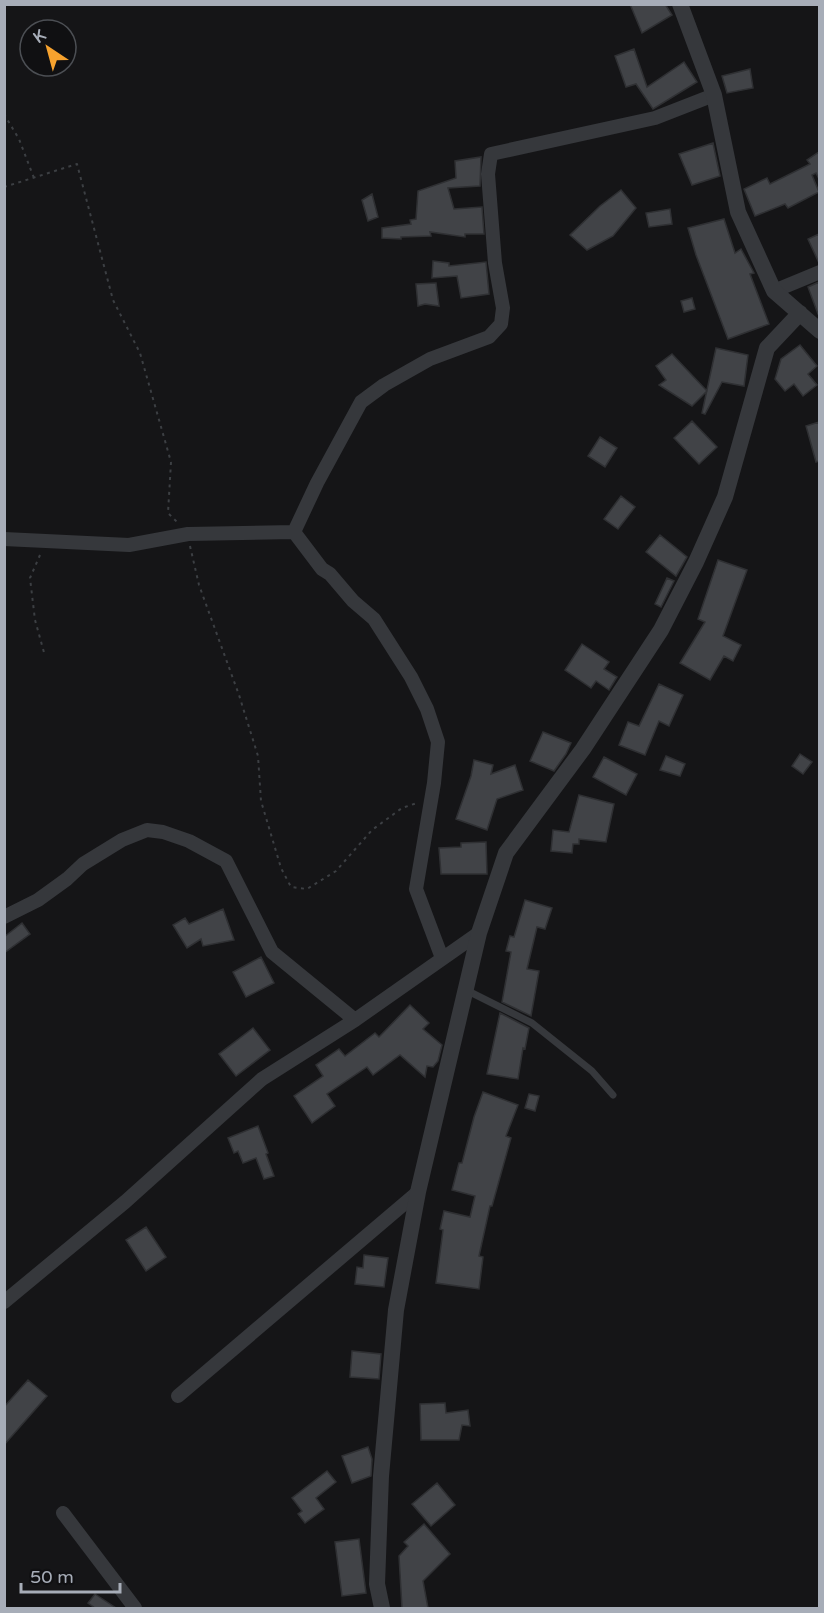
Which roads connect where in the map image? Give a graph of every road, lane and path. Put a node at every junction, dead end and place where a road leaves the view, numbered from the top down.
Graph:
1 (680, 4) edge
2 (714, 95) junction
3 (4, 114) edge
4 (33, 178) junction
5 (4, 187) edge
6 (819, 272) edge
7 (774, 291) junction
8 (800, 313) junction
9 (819, 331) edge
10 (294, 532) junction
11 (188, 534) junction
12 (4, 539) edge
13 (45, 541) junction
14 (45, 656) dead end
15 (431, 799) junction
16 (4, 916) edge
17 (479, 933) junction
18 (442, 958) junction
19 (466, 990) junction
20 (356, 1020) junction
21 (613, 1095) dead end
22 (418, 1192) junction
23 (4, 1302) edge
24 (178, 1396) dead end
25 (63, 1513) dead end
26 (135, 1608) edge
27 (382, 1608) edge

1 - 2 street
2 - 7 street
2 - 10 street
3 - 4 path
4 - 5 path
4 - 11 path
6 - 7 street
7 - 8 street
8 - 9 street
8 - 17 street
10 - 11 street
10 - 15 street
11 - 13 street
11 - 15 path
12 - 13 street
13 - 14 path
15 - 18 street
16 - 20 street
17 - 18 street
17 - 19 street
18 - 20 street
19 - 21 lane
19 - 22 street
20 - 23 street
22 - 24 street
22 - 27 street
25 - 26 street

